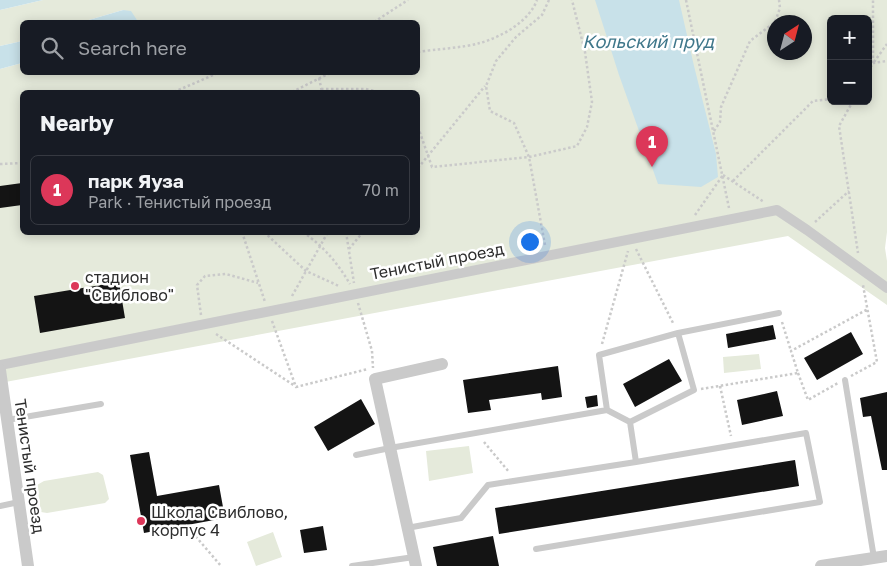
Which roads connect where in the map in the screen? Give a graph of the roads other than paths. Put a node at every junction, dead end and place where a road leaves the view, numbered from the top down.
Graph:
1 (887, 288) edge
2 (780, 313) road end
3 (678, 333) junction
4 (442, 364) dead end
5 (0, 365) edge
6 (0, 370) edge
7 (845, 380) road end
8 (101, 404) dead end
9 (606, 410) junction
10 (7, 420) junction
11 (630, 422) junction
12 (390, 448) junction
13 (356, 456) dead end
14 (636, 462) junction
15 (19, 502) junction
16 (0, 506) edge
17 (407, 528) junction
18 (536, 549) dead end
19 (881, 557) edge
20 (415, 561) edge
21 (28, 566) edge
22 (352, 566) edge
23 (820, 566) edge

1 - 5 street, Тенистый проезд
2 - 3 lane
3 - 9 lane
3 - 11 lane
4 - 12 street
6 - 10 street, Тенистый проезд
7 - 19 lane
8 - 10 lane
9 - 11 lane
9 - 12 lane
10 - 15 street, Тенистый проезд
11 - 14 lane
12 - 13 lane
12 - 17 street
14 - 17 lane
14 - 18 lane
15 - 16 lane
15 - 21 street, Тенистый проезд
17 - 20 street
19 - 23 street
20 - 22 lane

